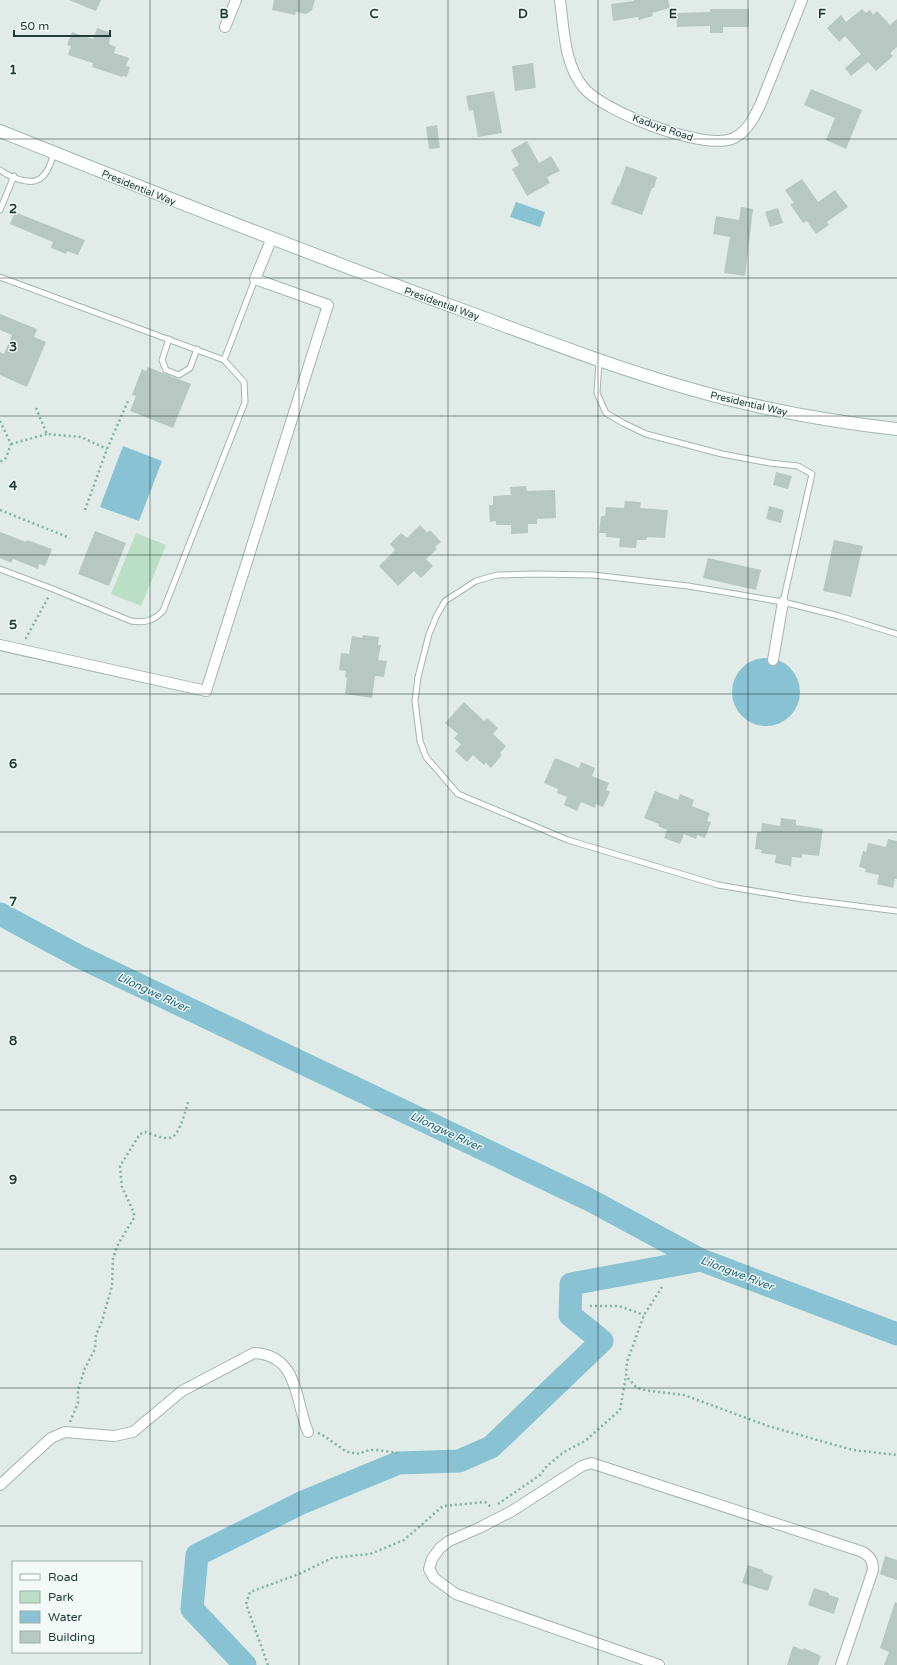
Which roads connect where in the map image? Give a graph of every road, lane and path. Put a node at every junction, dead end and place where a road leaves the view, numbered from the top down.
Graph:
1 (236, 0) edge
2 (560, 0) edge
3 (802, 0) edge
4 (225, 27) dead end
5 (0, 132) edge
6 (54, 153) junction
7 (0, 170) edge
8 (14, 176) junction
9 (0, 210) edge
10 (272, 238) junction
11 (0, 277) edge
12 (255, 279) junction
13 (169, 339) junction
14 (197, 349) junction
15 (224, 360) junction
16 (599, 360) junction
17 (128, 400) dead end
18 (36, 408) dead end
19 (0, 422) edge
20 (897, 429) edge
21 (47, 434) junction
22 (11, 444) junction
23 (107, 449) junction
24 (0, 462) edge
25 (0, 510) edge
26 (85, 510) dead end
27 (70, 538) dead end
28 (0, 569) edge
29 (54, 589) junction
30 (783, 602) junction
31 (897, 634) edge
32 (20, 637) dead end
33 (0, 645) edge
34 (774, 660) dead end
35 (897, 911) edge
36 (189, 1100) dead end
37 (662, 1287) dead end
38 (590, 1306) dead end
39 (644, 1315) junction
40 (626, 1376) junction
41 (64, 1432) junction
42 (308, 1432) joint
43 (399, 1453) dead end
44 (897, 1455) edge
45 (0, 1485) edge
46 (268, 1665) edge
47 (659, 1665) edge
48 (841, 1665) edge

1 - 4 street
2 - 3 street, Kaduya Road
5 - 6 main road, Presidential Way
6 - 8 lane
6 - 10 main road, Presidential Way
7 - 8 lane
8 - 9 lane
10 - 12 street
10 - 16 main road, Presidential Way
11 - 13 lane
12 - 15 lane
12 - 33 street
13 - 14 lane
13 - 14 lane
14 - 15 lane
15 - 29 lane
16 - 20 main road, Presidential Way
16 - 30 lane
17 - 23 path
18 - 21 path
19 - 22 path
21 - 22 path
21 - 23 path
22 - 24 path
23 - 26 path
25 - 27 path
28 - 29 lane
29 - 32 path
30 - 31 lane
30 - 34 street
30 - 35 lane
36 - 41 path
37 - 39 path
38 - 39 path
39 - 40 path
40 - 44 path
40 - 46 path
41 - 42 street
41 - 45 street
42 - 43 path
47 - 48 street

